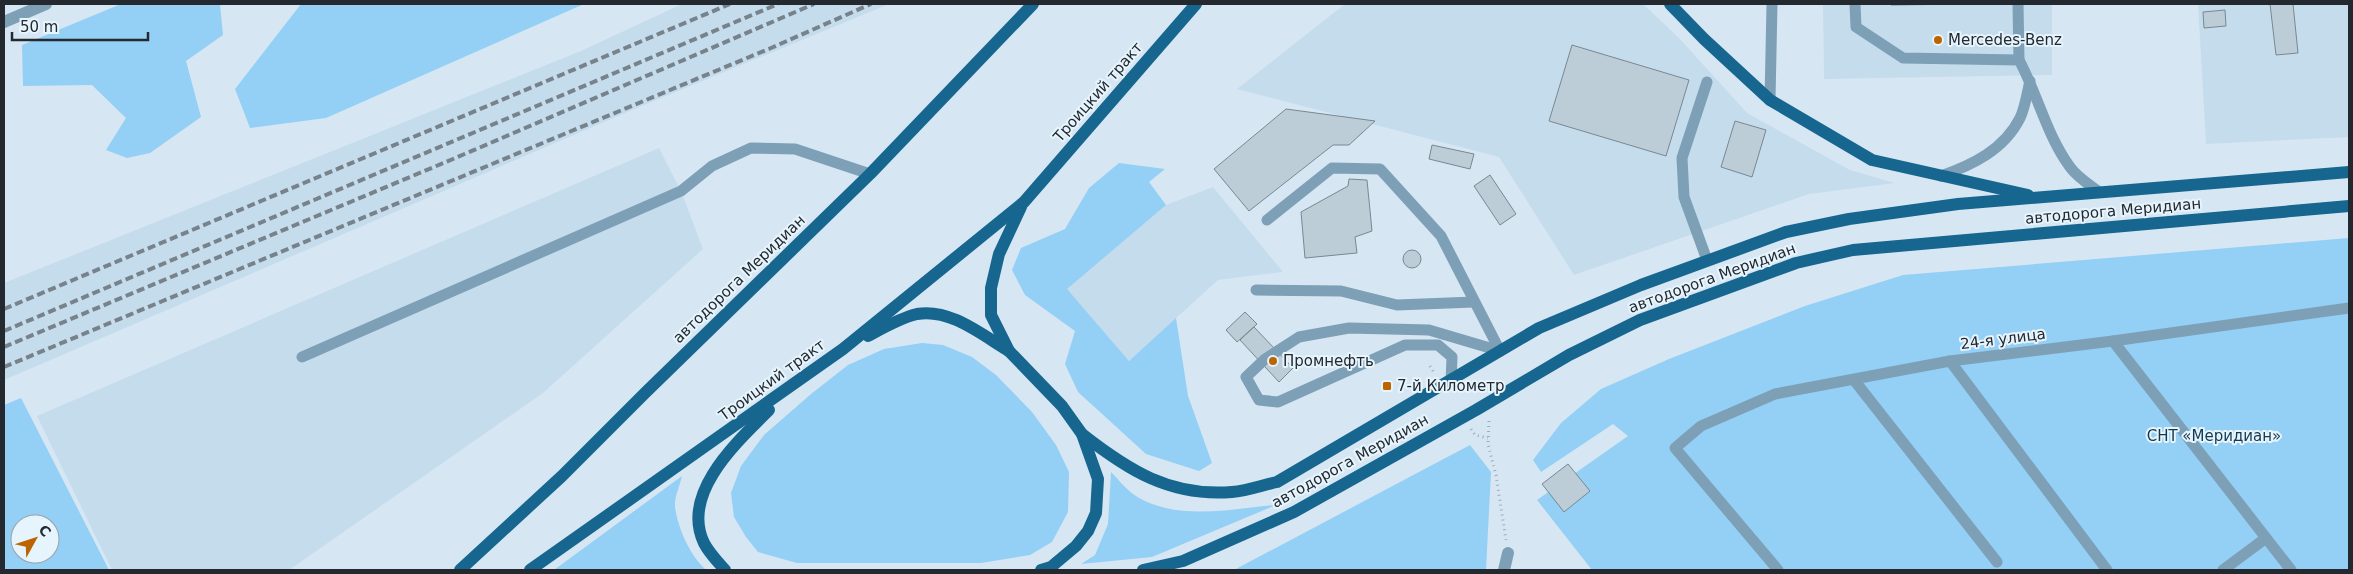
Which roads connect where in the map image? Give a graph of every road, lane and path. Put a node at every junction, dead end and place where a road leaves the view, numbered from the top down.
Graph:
1 (46, 4) edge
2 (1033, 4) edge
3 (1196, 4) edge
4 (1670, 4) edge
5 (1772, 4) edge
6 (1855, 4) edge
7 (2018, 4) edge
8 (4, 22) edge
9 (2019, 60) junction
10 (2030, 81) junction
11 (1707, 82) dead end
12 (1770, 100) junction
13 (2349, 172) edge
14 (870, 174) junction
15 (1941, 176) junction
16 (2099, 192) junction
17 (2040, 198) junction
18 (1024, 202) junction
19 (2349, 206) edge
20 (1267, 220) dead end
21 (1707, 260) junction
22 (1256, 290) dead end
23 (1474, 302) junction
24 (2349, 308) edge
25 (2113, 341) junction
26 (843, 349) junction
27 (1009, 351) junction
28 (1500, 351) junction
29 (302, 356) dead end
30 (1950, 361) junction
31 (1854, 380) junction
32 (1451, 382) junction
33 (794, 386) junction
34 (1489, 402) junction
35 (1082, 434) junction
36 (2266, 538) junction
37 (1508, 553) joint
38 (1997, 562) dead end
39 (460, 570) edge
40 (530, 570) edge
41 (725, 570) edge
42 (1041, 570) edge
43 (1143, 570) edge
44 (1504, 570) edge
45 (1778, 570) edge
46 (2107, 570) edge
47 (2222, 570) edge
48 (2291, 570) edge

1 - 8 street
2 - 14 main road, автодорога Меридиан
3 - 18 main road, Троицкий тракт
4 - 12 main road, автодорога Меридиан
5 - 12 lane
6 - 9 lane
7 - 9 lane
9 - 10 lane
10 - 15 lane
10 - 16 lane
11 - 21 lane
12 - 15 main road, автодорога Меридиан
13 - 16 main road, автодорога Меридиан
14 - 29 lane
14 - 39 main road, автодорога Меридиан
15 - 17 main road, автодорога Меридиан
16 - 17 main road, автодорога Меридиан
17 - 21 main road, автодорога Меридиан
18 - 26 main road, Троицкий тракт
18 - 27 main road, Троицкий тракт
19 - 34 main road, автодорога Меридиан
20 - 23 lane
21 - 28 main road, автодорога Меридиан
22 - 23 lane
23 - 28 lane
24 - 25 lane, 24-я улица
25 - 30 lane, 24-я улица
25 - 36 lane
26 - 27 main road
26 - 33 main road, Троицкий тракт
27 - 35 main road, Троицкий тракт
28 - 32 main road, автодорога Меридиан
28 - 32 lane
30 - 31 lane, 24-я улица
30 - 46 lane
31 - 38 lane
31 - 45 lane, 24-я улица
32 - 35 main road, автодорога Меридиан
33 - 40 main road, Троицкий тракт
33 - 41 main road
34 - 37 path
34 - 43 main road, автодорога Меридиан
35 - 42 main road, Троицкий тракт
36 - 47 lane
36 - 48 lane
37 - 44 street

